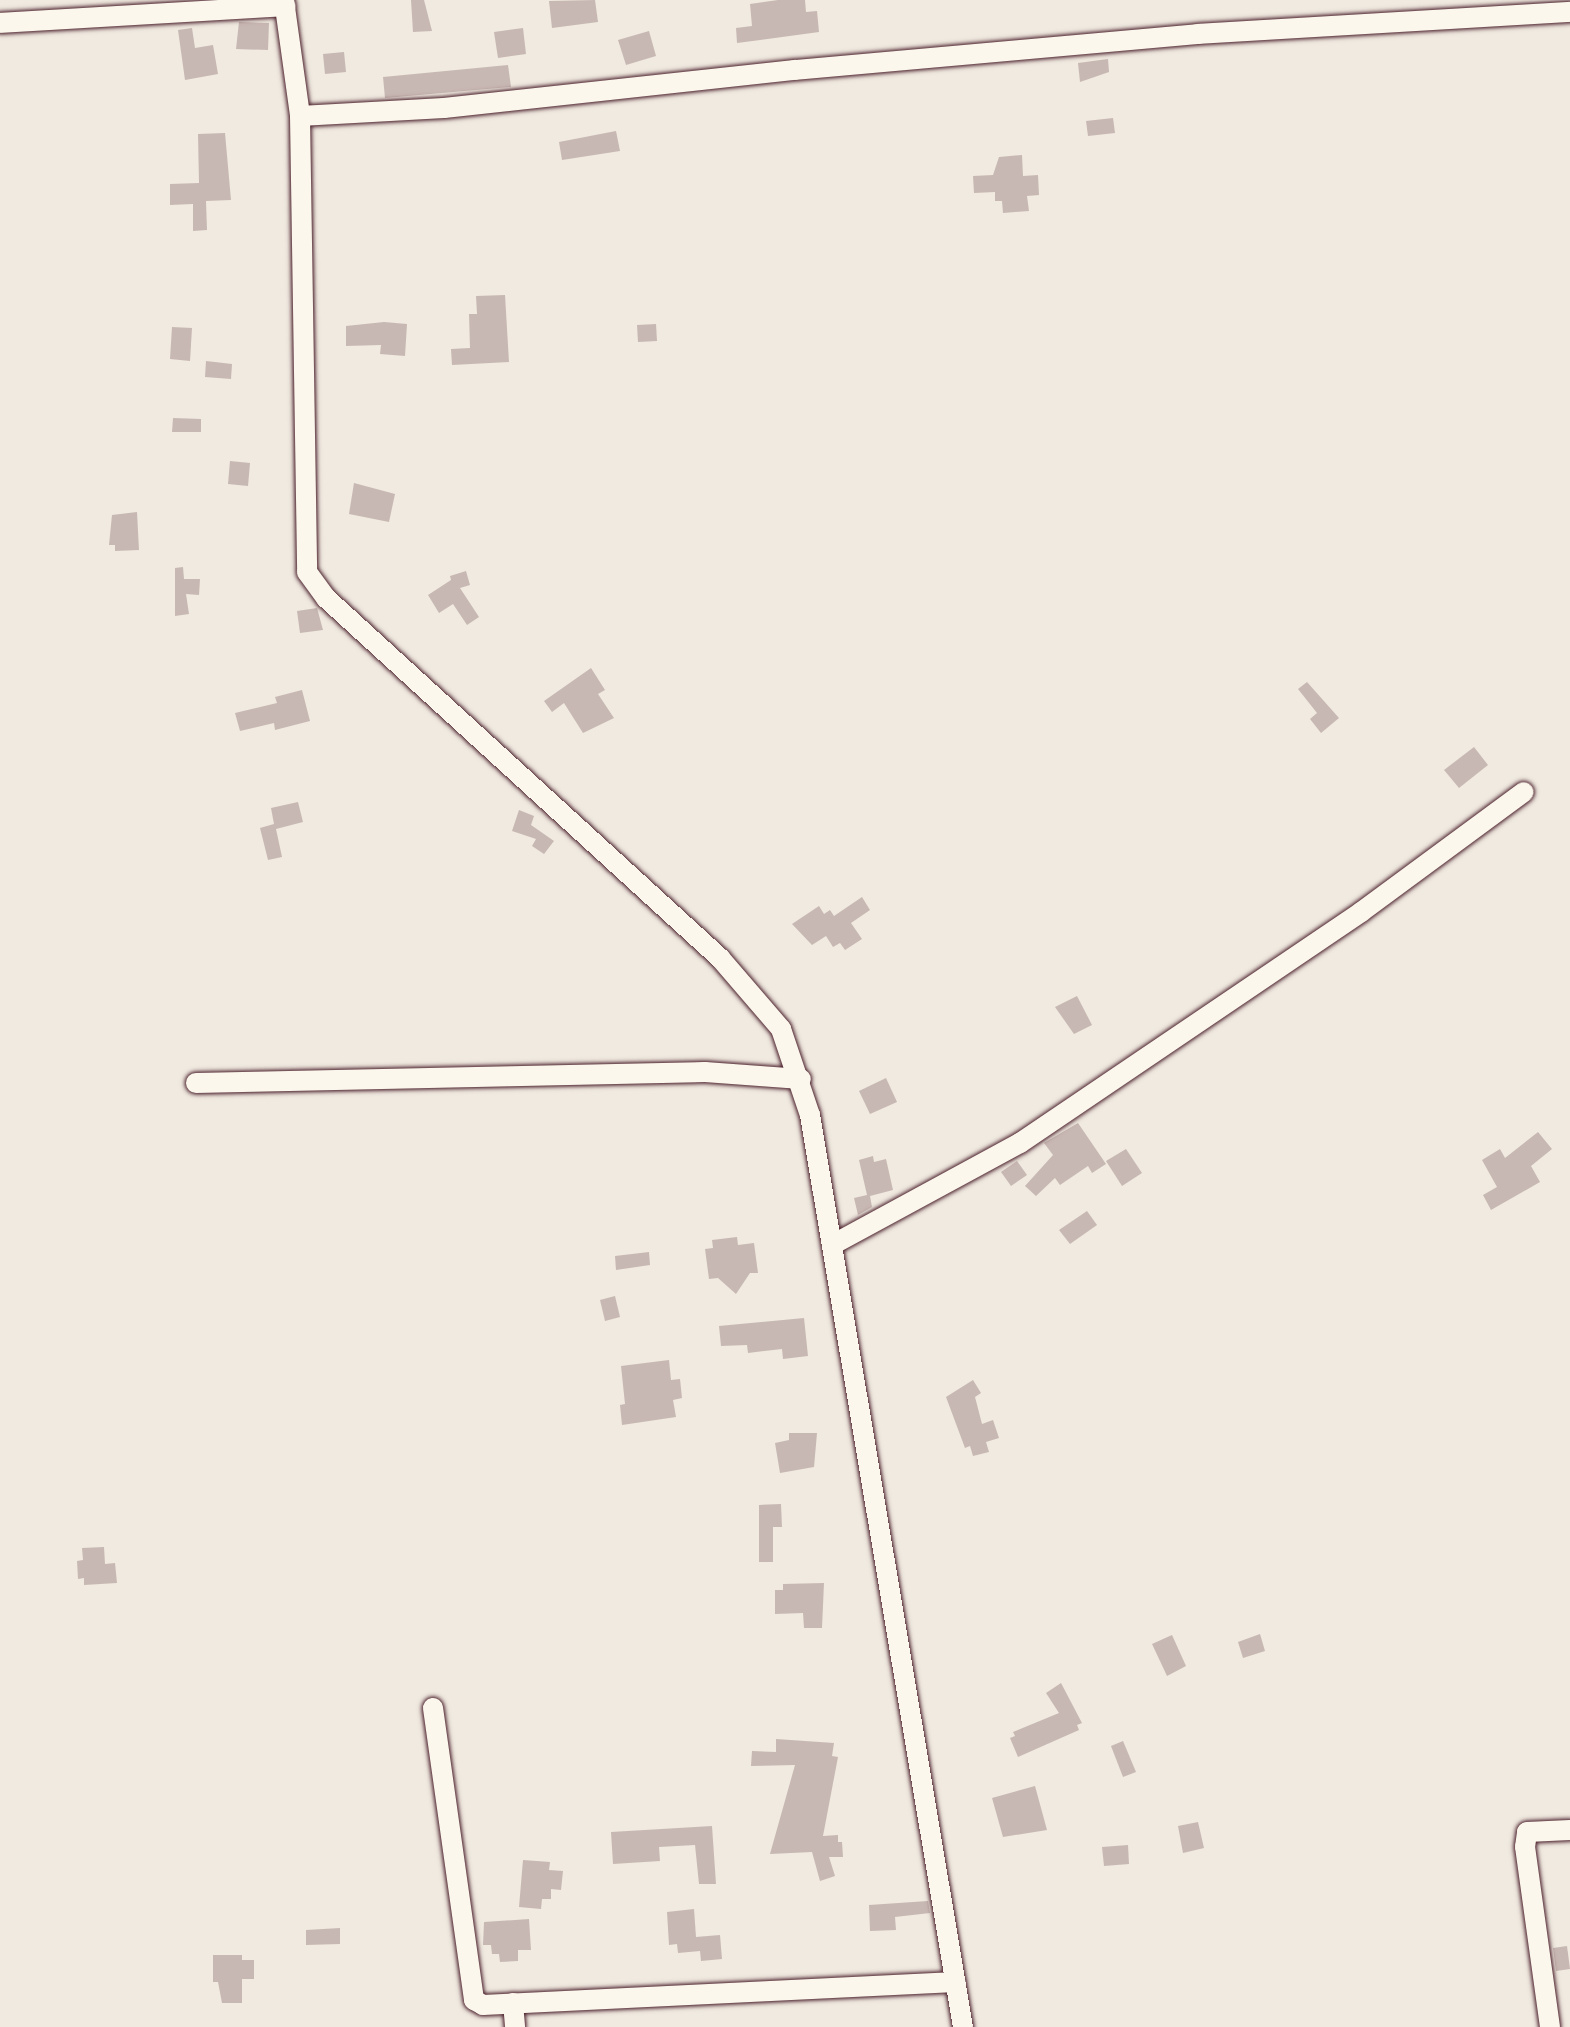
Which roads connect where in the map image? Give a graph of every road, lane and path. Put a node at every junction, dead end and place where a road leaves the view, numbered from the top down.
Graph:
1 (284, 3) edge
2 (1570, 12) edge
3 (0, 22) edge
4 (300, 116) junction
5 (1524, 792) dead end
6 (800, 1079) junction
7 (196, 1083) dead end
8 (832, 1245) junction
9 (433, 1708) dead end
10 (1570, 1830) edge
11 (954, 1982) junction
12 (513, 2003) junction
13 (515, 2027) edge
14 (962, 2027) edge
15 (1550, 2027) edge

1 - 3 street
1 - 4 street
2 - 4 street
4 - 6 street
5 - 8 street
6 - 7 street
6 - 8 street
8 - 11 street
9 - 12 street
10 - 15 street
11 - 12 street
11 - 14 street
12 - 13 street

